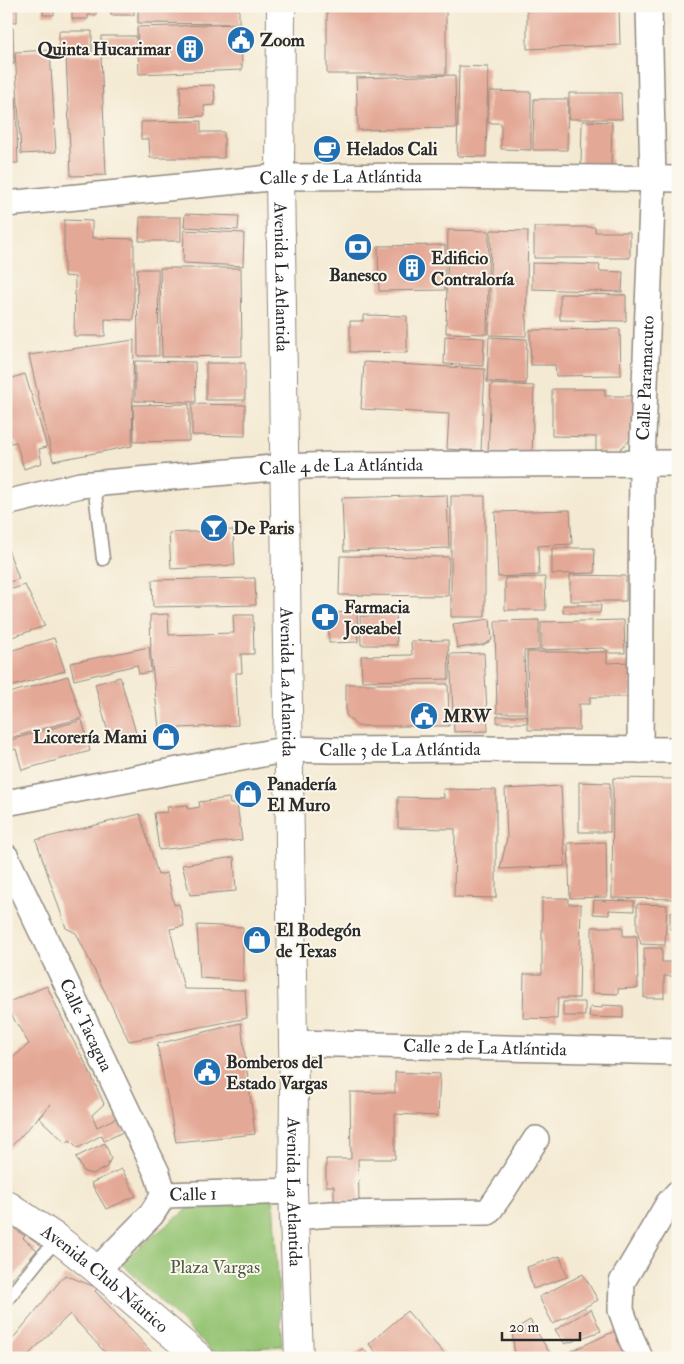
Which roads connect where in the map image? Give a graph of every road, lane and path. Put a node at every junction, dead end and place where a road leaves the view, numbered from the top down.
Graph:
1 (281, 6) edge
2 (649, 6) edge
3 (280, 177) junction
4 (653, 179) junction
5 (678, 179) edge
6 (6, 204) edge
7 (642, 463) junction
8 (678, 463) edge
9 (284, 467) junction
10 (94, 484) junction
11 (6, 503) edge
12 (104, 560) dead end
13 (288, 749) junction
14 (640, 750) junction
15 (678, 750) edge
16 (6, 804) edge
17 (6, 857) edge
18 (292, 1043) junction
19 (678, 1052) edge
20 (536, 1139) dead end
21 (678, 1193) edge
22 (164, 1195) junction
23 (6, 1204) edge
24 (293, 1204) junction
25 (58, 1239) junction
26 (97, 1270) junction
27 (6, 1300) edge
28 (190, 1354) edge
29 (298, 1358) edge
30 (640, 1358) edge

1 - 3 street, Avenida La Atlantida
2 - 4 street, Calle Paramacuto
3 - 4 street, Calle 5 de La Atlántida
3 - 6 street, Calle 5 de La Atlántida
3 - 9 street, Avenida La Atlantida
4 - 5 street, Calle 5 de La Atlántida
4 - 7 street, Calle Paramacuto
7 - 8 street, Calle 4 de La Atlántida
7 - 9 street, Calle 4 de La Atlántida
7 - 14 street, Calle Paramacuto
9 - 10 street, Calle 4 de La Atlántida
9 - 13 street, Avenida La Atlantida
10 - 11 street, Calle 4 de La Atlántida
10 - 12 lane
13 - 14 street, Calle 3 de La Atlántida
13 - 16 street, Calle 3 de La Atlántida
13 - 18 street, Avenida La Atlantida
14 - 15 street, Calle 3 de La Atlántida
17 - 22 street, Calle Tacagua
18 - 19 street, Calle 2 de La Atlántida
18 - 24 street, Avenida La Atlantida
20 - 24 street, Calle 1
21 - 30 street
22 - 24 street, Calle 1
22 - 26 street, Calle 1
23 - 25 street, Avenida Club Náutico
24 - 29 street, Avenida La Atlantida
25 - 26 street, Avenida Club Náutico
25 - 27 lane
26 - 28 street, Avenida Club Náutico

